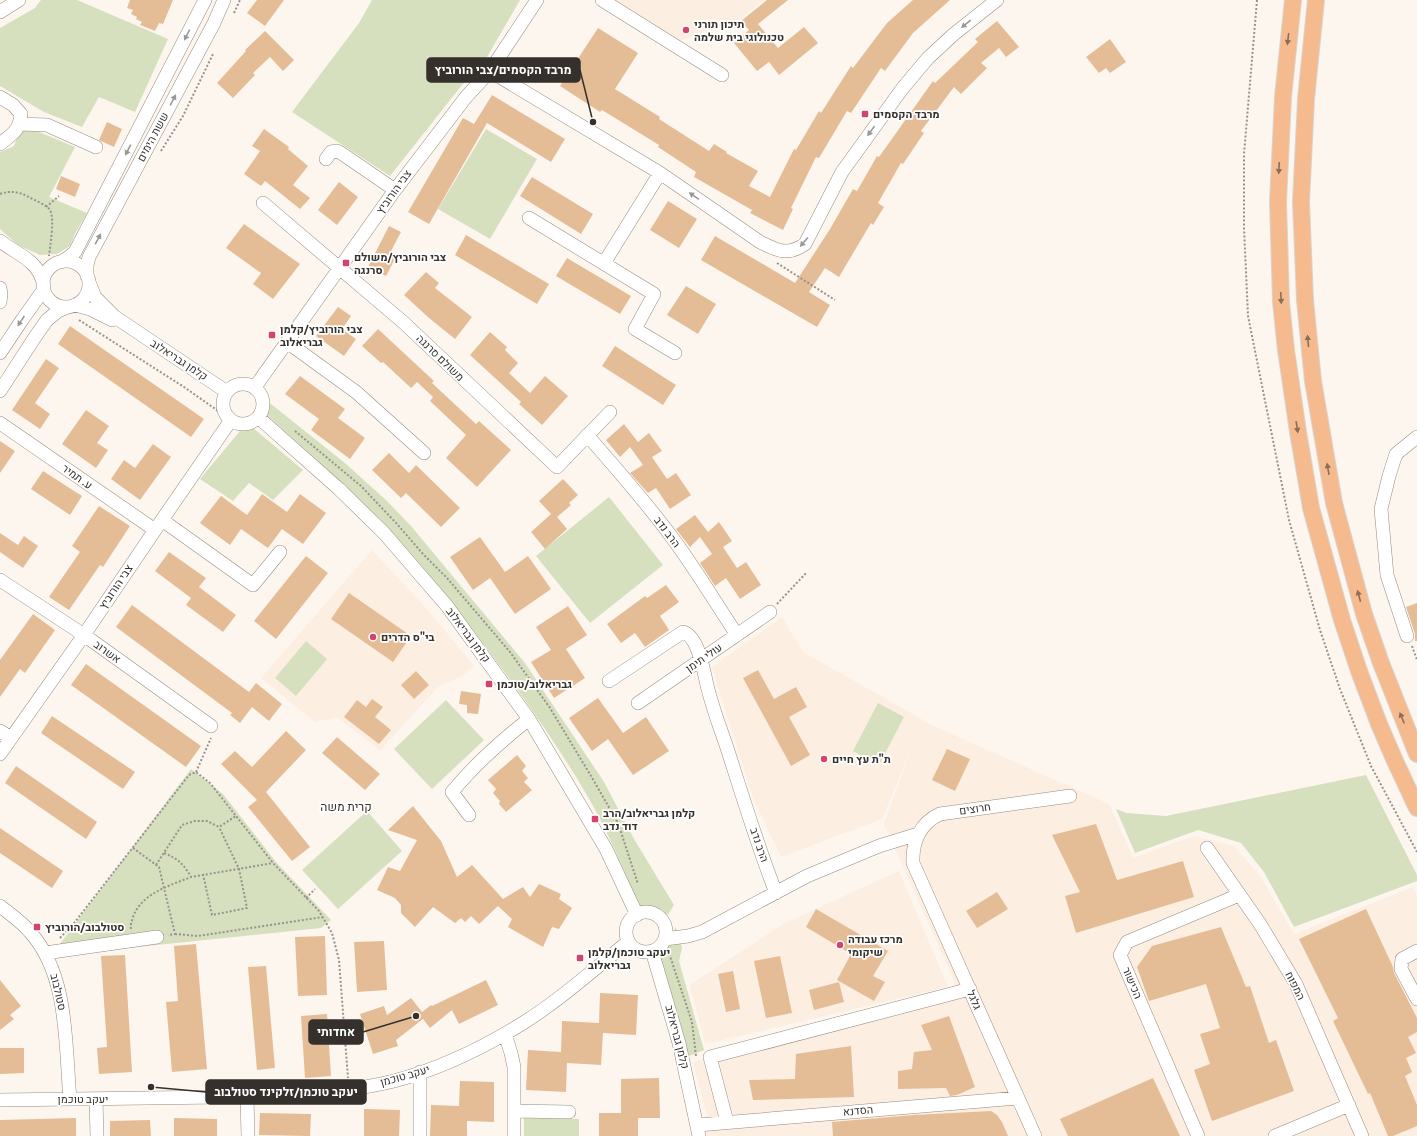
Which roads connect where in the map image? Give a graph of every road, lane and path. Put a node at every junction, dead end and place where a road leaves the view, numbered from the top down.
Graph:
1 (19, 0) edge
2 (205, 0) edge
3 (224, 0) edge
4 (537, 0) edge
5 (602, 0) edge
6 (997, 0) edge
7 (1293, 0) edge
8 (1316, 0) edge
9 (0, 12) edge
10 (490, 72) junction
11 (722, 75) dead end
12 (0, 98) edge
13 (20, 124) junction
14 (0, 144) edge
15 (96, 147) dead end
16 (326, 159) dead end
17 (660, 173) junction
18 (395, 190) junction
19 (0, 194) edge
20 (59, 196) dead end
21 (263, 203) dead end
22 (46, 207) junction
23 (529, 218) dead end
24 (0, 241) edge
25 (24, 257) junction
26 (56, 263) junction
27 (604, 263) junction
28 (339, 268) junction
29 (88, 279) junction
30 (0, 288) edge
31 (44, 289) junction
32 (0, 302) edge
33 (68, 307) junction
34 (131, 329) junction
35 (35, 337) junction
36 (287, 342) junction
37 (0, 353) edge
38 (675, 353) dead end
39 (255, 387) junction
40 (0, 391) edge
41 (227, 392) junction
42 (610, 412) dead end
43 (258, 418) junction
44 (231, 420) junction
45 (0, 423) edge
46 (587, 435) junction
47 (1417, 437) edge
48 (424, 453) dead end
49 (158, 525) junction
50 (280, 552) dead end
51 (807, 572) dead end
52 (0, 580) edge
53 (770, 612) joint
54 (84, 635) junction
55 (737, 635) junction
56 (1407, 636) dead end
57 (701, 660) junction
58 (609, 681) dead end
59 (638, 703) dead end
60 (529, 719) junction
61 (211, 726) joint
62 (6, 735) edge
63 (0, 754) edge
64 (1417, 754) edge
65 (196, 772) junction
66 (1070, 796) dead end
67 (1417, 808) edge
68 (469, 815) dead end
69 (236, 816) junction
70 (219, 827) junction
71 (918, 834) junction
72 (133, 848) junction
73 (1207, 848) dead end
74 (164, 854) junction
75 (273, 863) junction
76 (913, 863) joint
77 (156, 865) junction
78 (238, 869) junction
79 (204, 874) junction
80 (191, 877) junction
81 (164, 888) junction
82 (315, 889) dead end
83 (776, 893) junction
84 (1239, 895) junction
85 (306, 898) junction
86 (0, 906) edge
87 (637, 914) junction
88 (323, 917) junction
89 (175, 934) junction
90 (157, 937) joint
91 (665, 939) junction
92 (131, 940) junction
93 (628, 942) junction
94 (43, 950) junction
95 (652, 951) junction
96 (1417, 951) edge
97 (970, 989) junction
98 (1417, 1000) edge
99 (505, 1034) junction
100 (420, 1072) junction
101 (349, 1089) junction
102 (247, 1098) junction
103 (1018, 1098) junction
104 (70, 1099) junction
105 (96, 1099) junction
106 (0, 1100) edge
107 (1349, 1105) junction
108 (514, 1110) junction
109 (569, 1112) dead end
110 (727, 1122) junction
111 (698, 1132) edge
112 (97, 1136) edge
113 (248, 1136) edge
114 (420, 1136) edge
115 (514, 1136) edge
116 (1035, 1136) edge
117 (1198, 1136) edge
118 (1275, 1136) edge
119 (1362, 1136) edge

1 - 9 street
2 -> 26 street, ששת הימים
29 -> 3 street, ששת הימים
4 - 10 street, צבי הורוביץ
5 - 11 street
6 -> 17 street
7 -> 67 main road
64 -> 8 main road
10 - 17 street
10 - 18 street, צבי הורוביץ
12 - 13 street
13 - 14 street
13 - 15 street
16 - 18 street
17 - 27 street
18 - 28 street, צבי הורוביץ
19 - 22 path
20 - 22 path
21 - 28 street, משולם סרנגה
22 - 26 path
23 - 27 street
24 - 25 street
25 - 26 street
25 - 31 street
26 - 29 street
26 - 31 street
27 - 38 street
28 - 36 street, צבי הורוביץ
28 - 46 street, משולם סרנגה
29 - 33 street
29 - 34 street, קלמן גבריאלוב
30 - 32 street
31 - 33 street
31 - 35 street
31 -> 37 street
33 - 34 street, קלמן גבריאלוב
33 - 35 street
33 - 44 path
34 - 41 street, קלמן גבריאלוב
35 - 40 street
36 - 39 street, צבי הורוביץ
36 - 48 street
39 - 41 street
39 - 43 street
41 - 44 street
42 - 46 street, משולם סרנגה
43 - 44 street
43 - 60 street, קלמן גבריאלוב
44 - 49 street, צבי הורוביץ
45 - 49 street, ע. תמיר
46 - 55 street, הרב נדב
47 - 56 street
49 - 50 street, ע. תמיר
49 - 54 street, צבי הורוביץ
51 - 53 path
52 - 54 street, אשרוב
53 - 55 street, עולי תימן
54 - 61 street, אשרוב
54 - 62 street, צבי הורוביץ
55 - 57 street, עולי תימן
57 - 58 street, הרב נדב
57 - 59 street, עולי תימן
57 - 83 street, הרב נדב
60 - 68 street
60 - 87 street, קלמן גבריאלוב
61 - 65 path
62 - 63 street, צבי הורוביץ
65 - 69 path
65 - 72 path
66 - 71 street, חרוצים
69 - 70 path
69 - 75 path
70 - 74 path
70 - 78 path
71 - 76 street, חרוצים
71 - 83 street
72 - 77 path
72 - 94 path
73 - 84 street, המפוח
74 - 77 path
74 - 80 path
75 - 78 path
75 - 85 path
76 - 97 street, גלגל
77 - 81 path
78 - 79 path
78 - 79 path
79 - 80 path
80 - 81 path
81 - 89 path
81 - 92 path
82 - 85 path
83 - 91 street
84 - 107 street, המפוח
84 - 117 street, הכישור
85 - 88 path
86 - 94 street, סטולבוב
87 - 91 street
87 - 93 street
88 - 89 path
88 - 101 path
89 - 90 path
90 - 92 street
91 - 95 street
92 - 94 street
93 - 95 street
93 - 99 street, יעקב טוכמן
94 - 104 street, סטולבוב
95 - 111 street, קלמן גבריאלוב
96 - 98 street
97 - 103 street, גלגל
97 - 110 street
99 - 100 street, יעקב טוכמן
99 - 108 street
100 - 101 street, יעקב טוכמן
100 - 114 street
101 - 102 street, יעקב טוכמן
102 - 105 street, יעקב טוכמן
102 - 113 street
103 - 110 street, הסדנא
103 - 116 street, גלגל
104 - 105 street, יעקב טוכמן
104 - 106 street, יעקב טוכמן
105 - 112 street
107 - 118 street
107 - 119 street, המפוח
108 - 109 street
108 - 115 street
110 - 111 street, הסדנא

